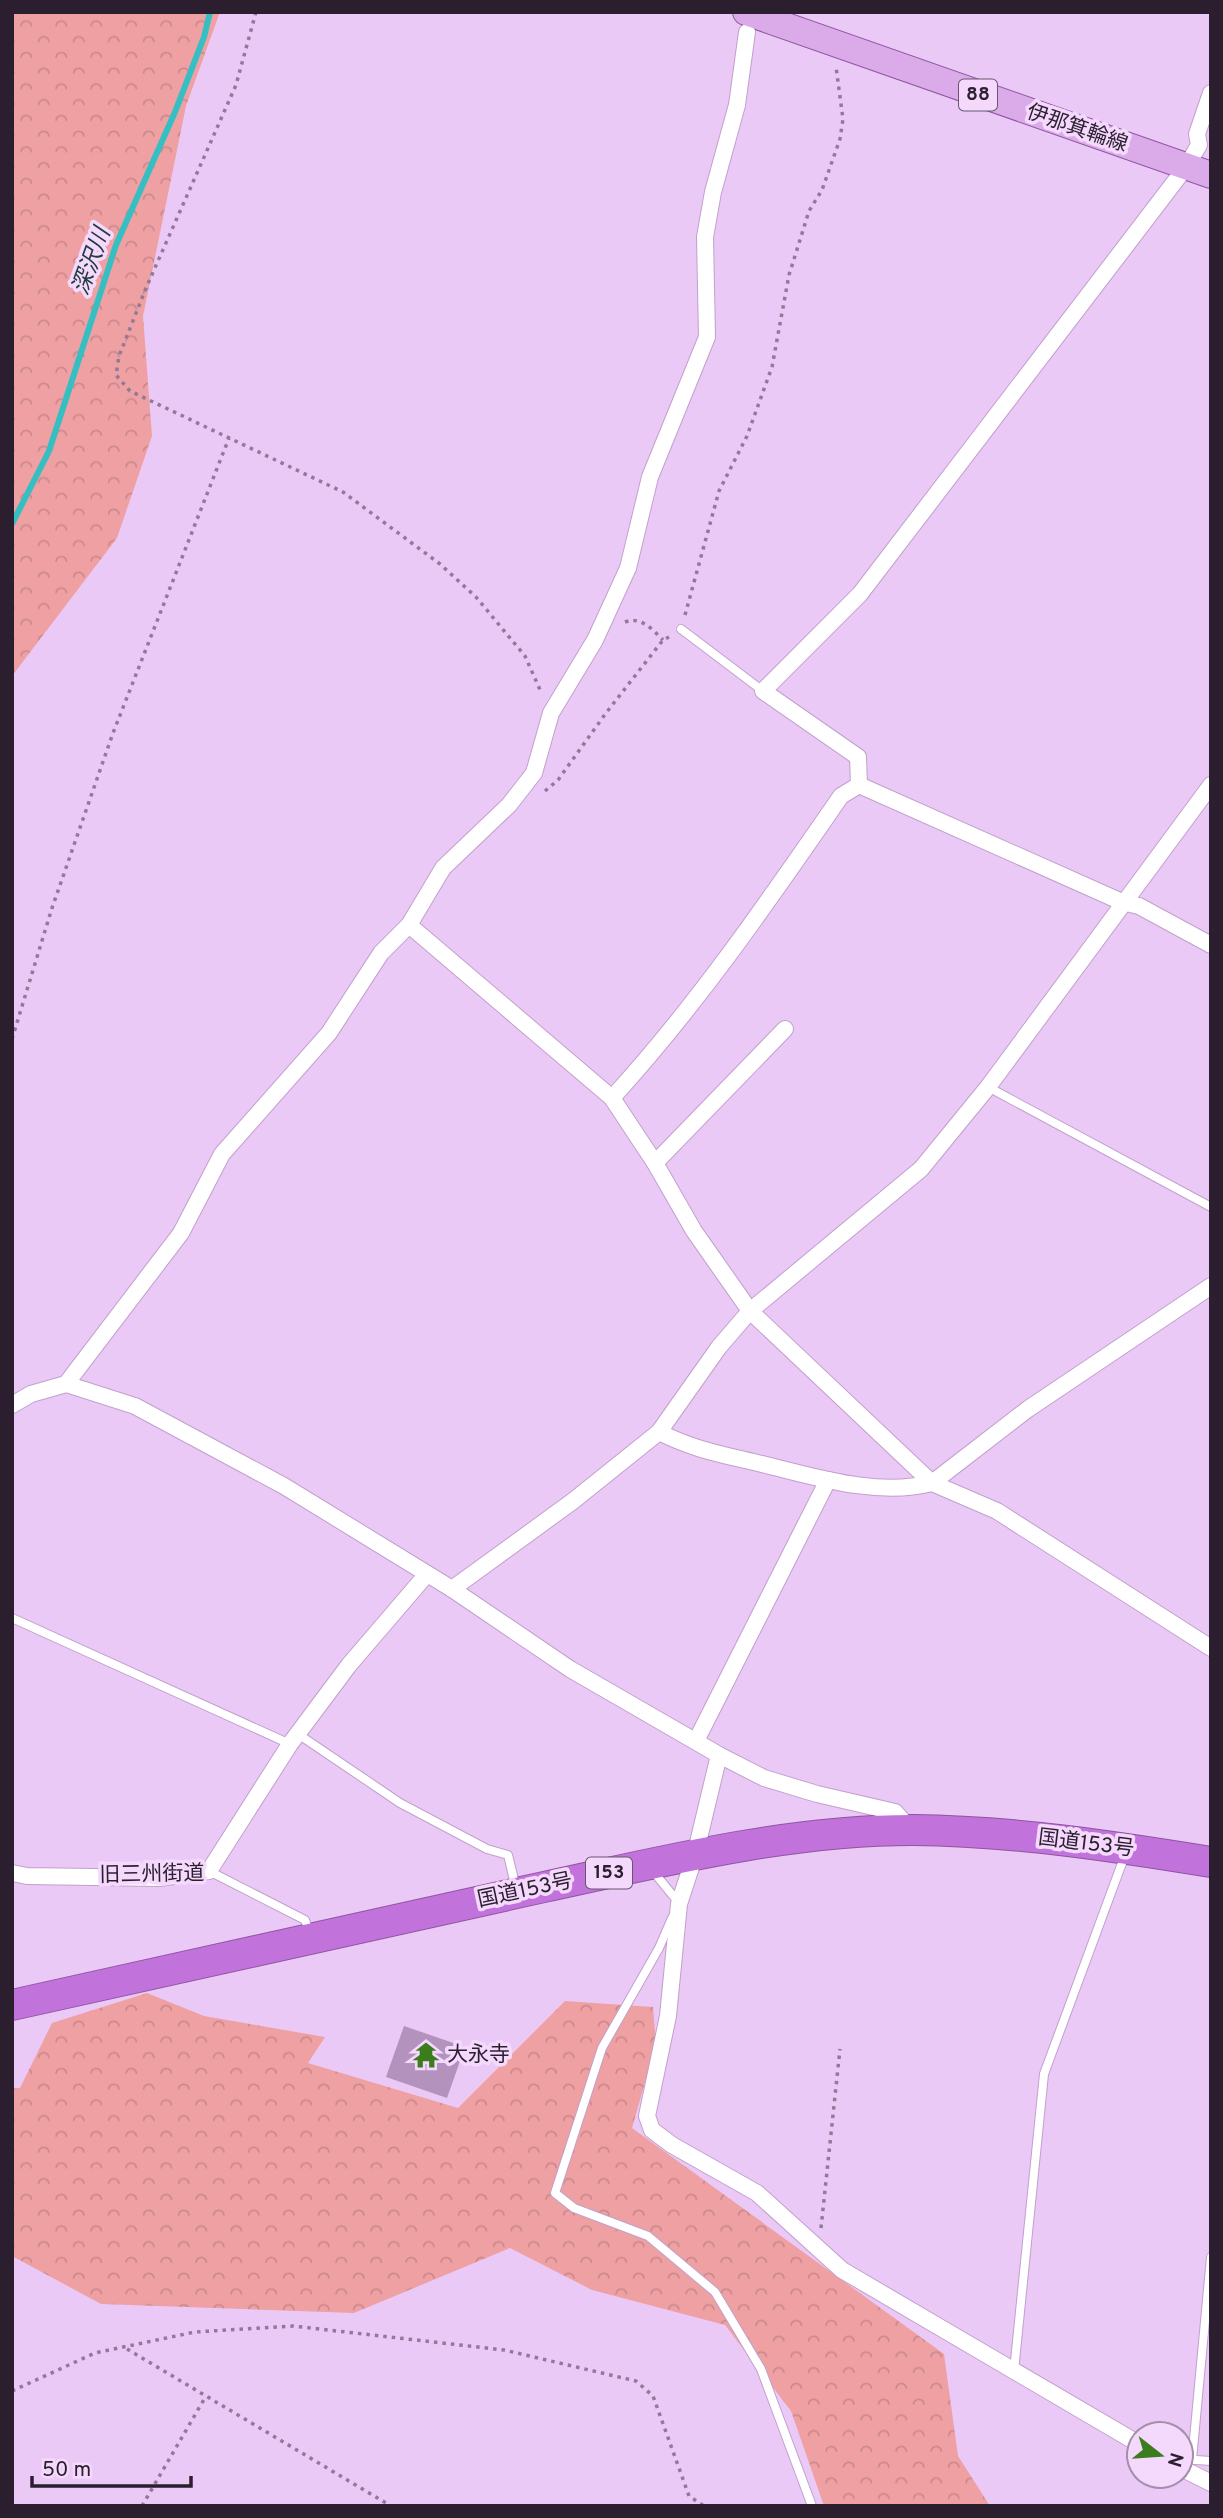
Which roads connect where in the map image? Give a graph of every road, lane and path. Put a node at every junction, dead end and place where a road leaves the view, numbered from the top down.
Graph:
1 (256, 12) edge
2 (747, 22) edge
3 (816, 31) edge
4 (1211, 93) edge
5 (1198, 154) edge
6 (1211, 176) edge
7 (229, 438) junction
8 (619, 625) dead end
9 (681, 629) junction
10 (663, 640) junction
11 (763, 691) junction
12 (551, 713) junction
13 (859, 785) junction
14 (1211, 785) edge
15 (507, 806) junction
16 (1122, 902) junction
17 (409, 925) junction
18 (1211, 945) edge
19 (785, 1029) dead end
20 (12, 1039) edge
21 (988, 1087) junction
22 (612, 1098) junction
23 (655, 1163) junction
24 (1211, 1207) edge
25 (1211, 1286) edge
26 (750, 1311) junction
27 (66, 1384) junction
28 (12, 1405) edge
29 (660, 1432) junction
30 (828, 1480) junction
31 (932, 1482) junction
32 (427, 1574) junction
33 (452, 1589) junction
34 (12, 1618) edge
35 (1211, 1648) edge
36 (294, 1739) junction
37 (696, 1741) junction
38 (719, 1755) junction
39 (911, 1830) junction
40 (1126, 1849) junction
41 (695, 1855) junction
42 (1211, 1862) edge
43 (649, 1865) junction
44 (209, 1871) junction
45 (12, 1873) edge
46 (517, 1892) junction
47 (679, 1904) junction
48 (312, 1937) junction
49 (12, 2005) edge
50 (840, 2049) dead end
51 (819, 2249) junction
52 (1211, 2256) edge
53 (125, 2348) junction
54 (1014, 2371) junction
55 (12, 2391) edge
56 (206, 2396) junction
57 (1192, 2420) edge
58 (1125, 2436) edge
59 (1195, 2470) edge
60 (1211, 2483) edge
61 (142, 2506) edge
62 (391, 2506) edge
63 (704, 2506) edge
64 (812, 2506) edge

1 - 7 path
2 - 3 main road, 伊那箕輪線 / 88
2 - 12 street
3 - 5 main road, 伊那箕輪線 / 88
3 - 9 path
4 - 5 street
5 - 6 main road, 伊那箕輪線 / 88
5 - 11 street
7 - 12 path
7 - 20 path
8 - 10 path
9 - 10 path
9 - 11 lane
10 - 15 path
11 - 13 street
12 - 15 street
13 - 16 street
13 - 22 street
14 - 16 street
15 - 17 street
16 - 18 street
16 - 21 street
17 - 22 street
17 - 27 street
19 - 23 street
21 - 24 lane
21 - 26 street
22 - 23 street
23 - 26 street
25 - 31 street
26 - 29 street
26 - 31 street
27 - 28 street
27 - 32 street
29 - 30 street
29 - 33 street
30 - 31 street
30 - 37 street
31 - 35 street
32 - 33 street
32 - 36 street
33 - 37 street
34 - 36 lane
36 - 44 street
36 - 46 lane
37 - 38 street
38 - 39 street
38 - 41 street
39 - 40 highway, 国道153号 / 153
39 - 41 highway, 国道153号 / 153
40 - 42 highway, 国道153号 / 153
40 - 54 lane
41 - 43 highway, 国道153号 / 153
41 - 47 street
43 - 46 highway, 国道153号 / 153
43 - 47 lane
44 - 45 street, 旧三州街道
44 - 48 lane, 旧三州街道
46 - 48 highway, 国道153号 / 153
47 - 51 street
47 - 64 lane
48 - 49 highway, 国道153号 / 153
50 - 51 path
51 - 54 street
52 - 57 lane
53 - 55 path
53 - 56 path
53 - 63 path
54 - 58 street
56 - 61 path
56 - 62 path
59 - 60 street

